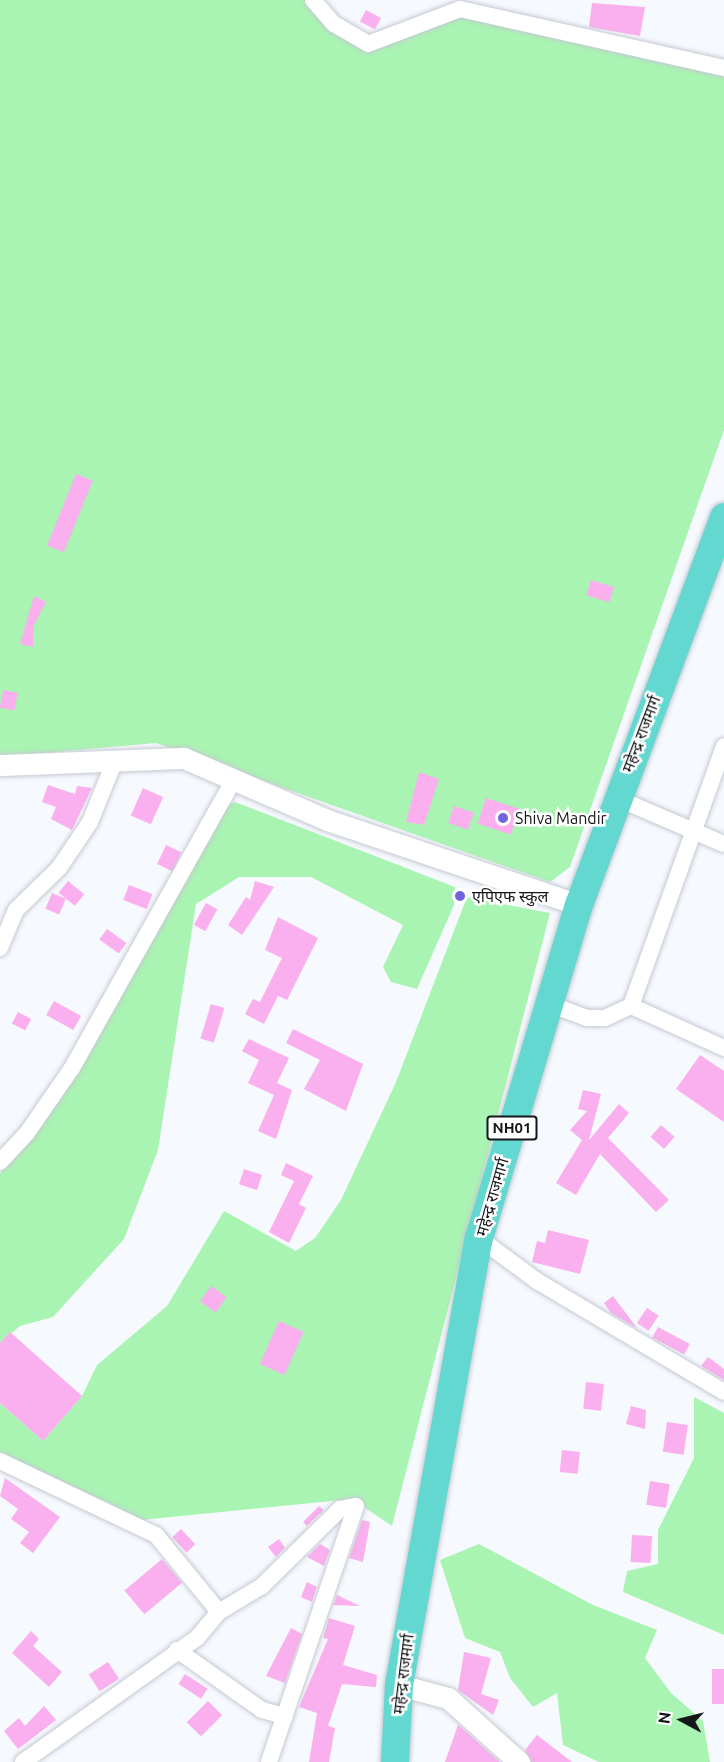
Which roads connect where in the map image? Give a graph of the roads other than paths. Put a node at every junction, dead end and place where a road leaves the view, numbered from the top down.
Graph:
1 (313, 0) edge
2 (724, 68) edge
3 (724, 517) edge
4 (724, 746) edge
5 (115, 760) junction
6 (0, 765) edge
7 (234, 779) junction
8 (617, 798) junction
9 (693, 832) junction
10 (724, 844) edge
11 (579, 904) junction
12 (0, 948) edge
13 (549, 1004) junction
14 (631, 1006) junction
15 (724, 1048) edge
16 (0, 1162) edge
17 (479, 1238) junction
18 (724, 1392) edge
19 (0, 1461) edge
20 (219, 1612) junction
21 (177, 1650) junction
22 (399, 1685) junction
23 (285, 1716) junction
24 (22, 1762) edge
25 (269, 1762) edge
26 (395, 1762) edge
27 (519, 1762) edge

1 - 2 street
3 - 8 highway, महेन्द्र राजमार्ग / NH01
4 - 9 street
5 - 6 street
5 - 7 street
5 - 12 street
7 - 11 street
7 - 16 street
8 - 9 street
8 - 11 highway, महेन्द्र राजमार्ग / NH01
9 - 10 street
9 - 14 street
11 - 13 highway, महेन्द्र राजमार्ग / NH01
13 - 14 street
13 - 17 highway, महेन्द्र राजमार्ग / NH01
14 - 15 street
17 - 18 street
17 - 22 highway, महेन्द्र राजमार्ग / NH01
19 - 20 street
20 - 21 street
20 - 23 street
21 - 23 street
21 - 24 street
22 - 26 highway, महेन्द्र राजमार्ग / NH01
22 - 27 street
23 - 25 street

